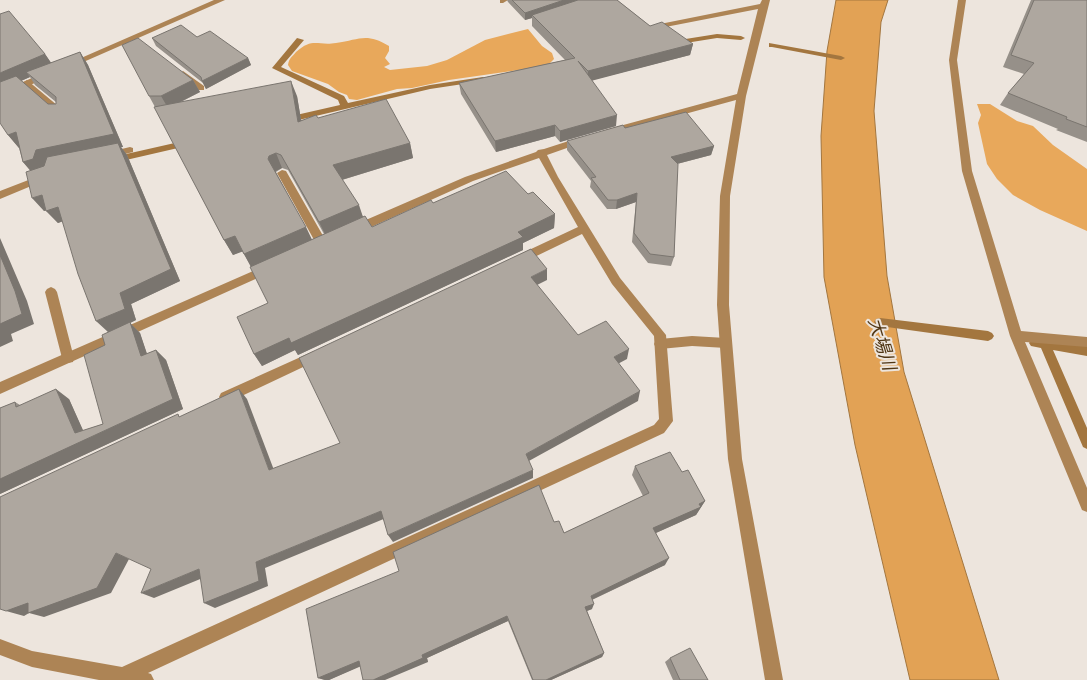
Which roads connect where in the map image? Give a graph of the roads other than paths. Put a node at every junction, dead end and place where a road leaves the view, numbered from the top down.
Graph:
1 (221, 0) edge
2 (962, 0) edge
3 (764, 3) edge
4 (643, 23) edge
5 (172, 65) edge
6 (63, 68) edge
7 (54, 72) edge
8 (27, 83) junction
9 (201, 88) edge
10 (0, 95) edge
11 (741, 96) junction
12 (61, 113) edge
13 (130, 150) dead end
14 (541, 152) junction
15 (95, 157) edge
16 (51, 166) edge
17 (282, 174) edge
18 (0, 195) edge
19 (585, 228) junction
20 (348, 233) edge
21 (322, 244) edge
22 (276, 264) edge
23 (504, 266) edge
24 (51, 292) dead end
25 (1016, 336) junction
26 (1087, 342) edge
27 (726, 343) junction
28 (660, 344) junction
29 (324, 351) edge
30 (68, 358) junction
31 (0, 388) edge
32 (216, 402) edge
33 (1087, 505) edge
34 (0, 647) edge
35 (122, 676) junction
36 (145, 680) edge
37 (774, 680) edge

1 - 6 street
2 - 25 street
3 - 4 street
3 - 11 street
5 - 9 street
7 - 8 street
8 - 10 street
8 - 12 street
11 - 14 street
11 - 27 street
13 - 15 street
14 - 19 street
14 - 20 street
16 - 18 street
17 - 21 street
19 - 23 street
19 - 28 street
22 - 30 street
24 - 30 street
25 - 26 street
25 - 33 street
27 - 28 street
27 - 37 street
28 - 35 street
29 - 32 street
30 - 31 street
34 - 35 street
35 - 36 street

